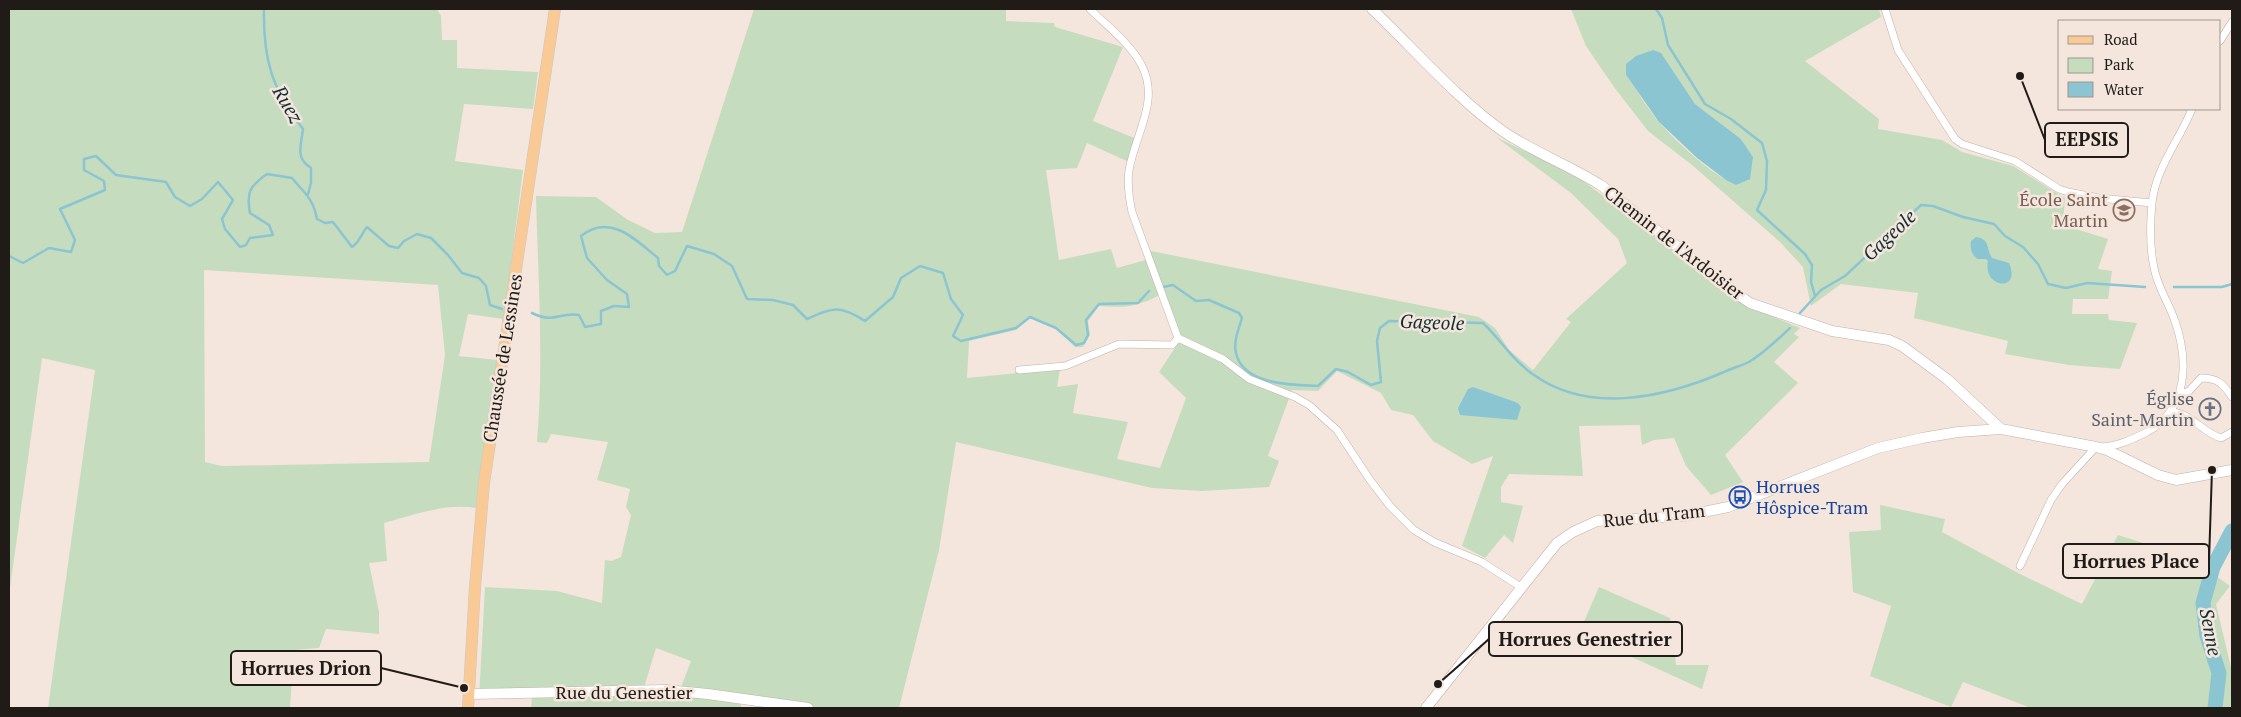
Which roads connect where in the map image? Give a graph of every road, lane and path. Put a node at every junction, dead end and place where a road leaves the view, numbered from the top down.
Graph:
1 (555, 9) edge
2 (1090, 9) edge
3 (1372, 9) edge
4 (1885, 9) edge
5 (2232, 22) edge
6 (2221, 39) edge
7 (2191, 110) edge
8 (2152, 203) junction
9 (1178, 338) junction
10 (1019, 370) dead end
11 (2179, 395) junction
12 (2232, 396) edge
13 (2172, 412) junction
14 (2001, 429) junction
15 (2232, 432) edge
16 (2096, 447) junction
17 (2232, 470) edge
18 (2020, 566) dead end
19 (1522, 588) junction
20 (469, 694) junction
21 (468, 708) edge
22 (808, 708) edge
23 (1426, 708) edge

1 - 20 main road, Chaussée de Lessines
2 - 9 street
3 - 14 street, Chemin de l'Ardoisier
4 - 8 street
5 - 6 street
7 - 8 street
8 - 11 street
9 - 10 street
9 - 19 street
11 - 12 street
11 - 13 street
13 - 15 street
13 - 16 street
14 - 16 street, Rue du Tram
14 - 19 street, Rue du Tram
16 - 17 street, Rue du Tram
16 - 18 street
19 - 23 street
20 - 21 main road, Chaussée de Lessines
20 - 22 street, Rue du Genestier

